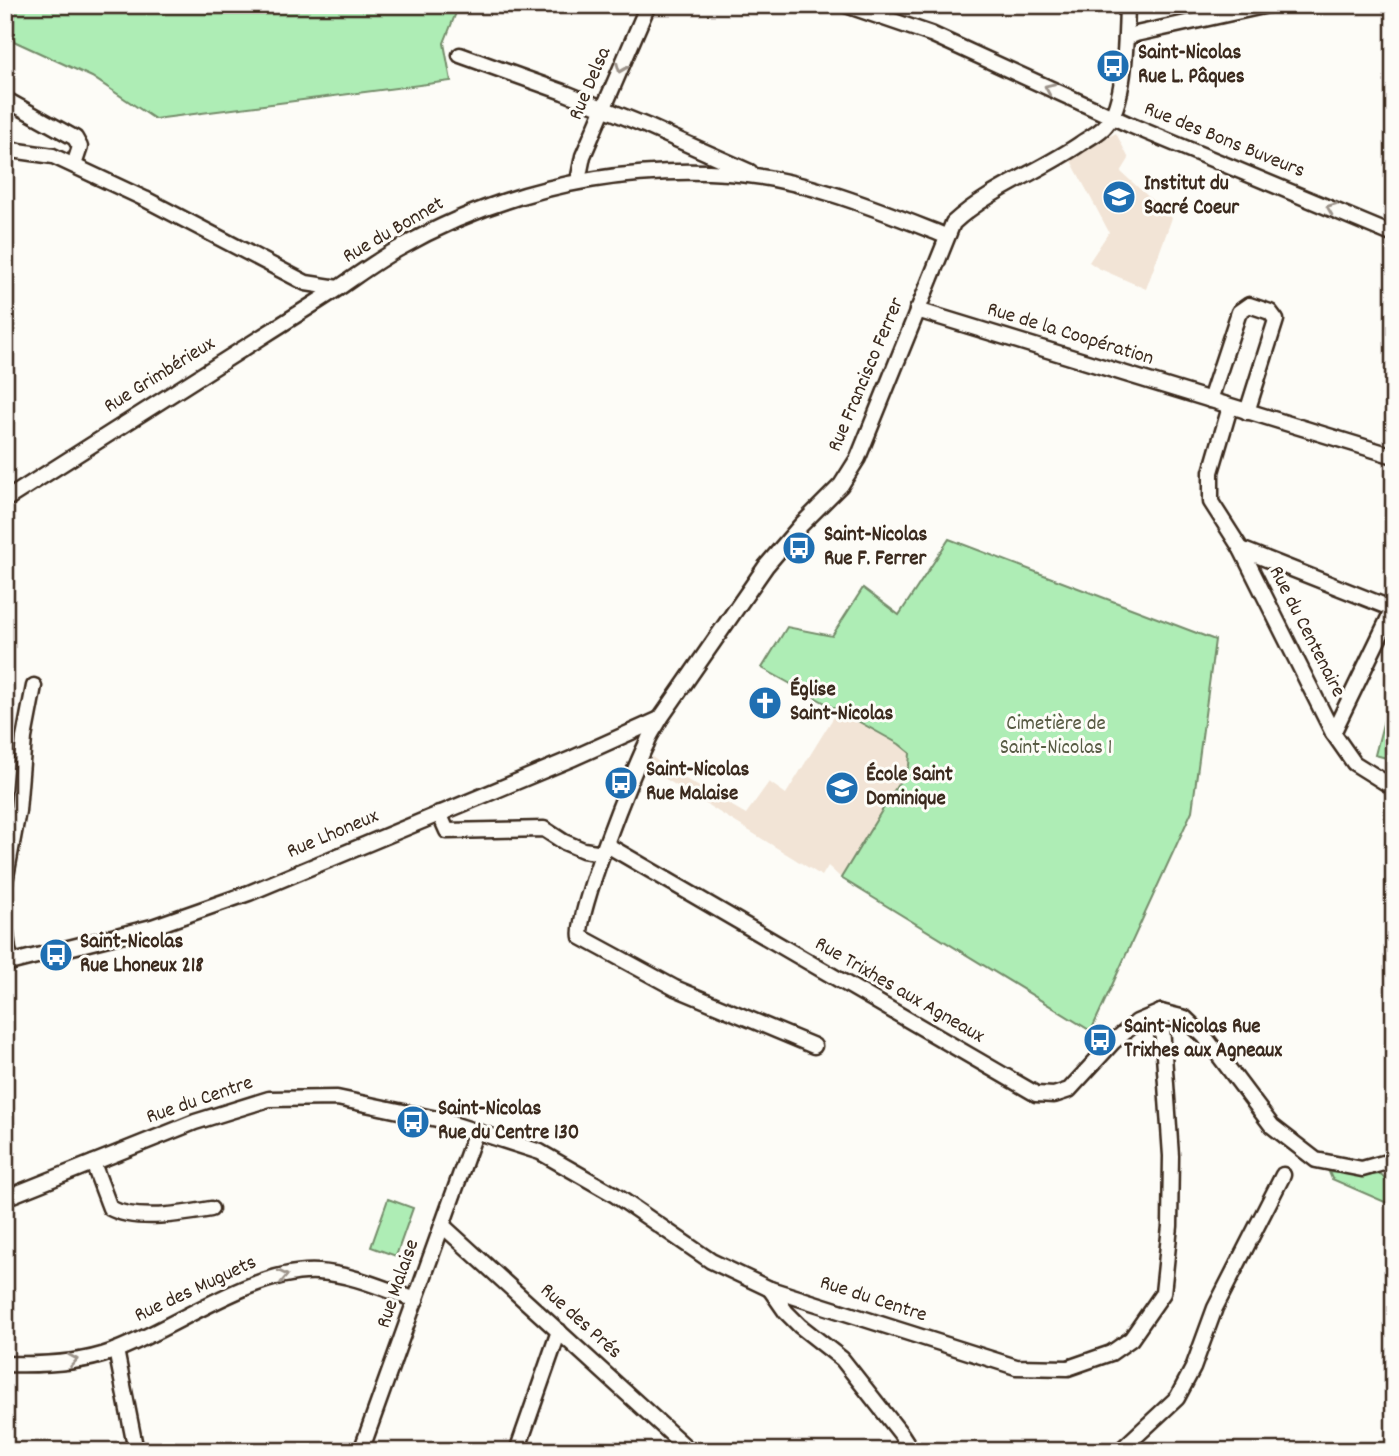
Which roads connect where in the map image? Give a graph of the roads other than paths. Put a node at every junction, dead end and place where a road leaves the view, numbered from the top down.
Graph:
1 (648, 5) edge
2 (846, 5) edge
3 (1127, 5) edge
4 (1268, 5) edge
5 (1126, 38) junction
6 (460, 55) dead end
7 (5, 99) edge
8 (604, 109) junction
9 (1111, 117) junction
10 (5, 149) edge
11 (74, 165) junction
12 (759, 178) junction
13 (578, 181) junction
14 (1394, 235) edge
15 (946, 236) junction
16 (338, 288) junction
17 (917, 310) junction
18 (1210, 400) junction
19 (1230, 407) junction
20 (1247, 412) junction
21 (1394, 456) edge
22 (5, 500) edge
23 (1241, 549) junction
24 (1393, 608) edge
25 (34, 686) dead end
26 (660, 719) junction
27 (1334, 733) junction
28 (1394, 788) edge
29 (439, 813) junction
30 (605, 849) junction
31 (5, 882) edge
32 (5, 926) edge
33 (9, 963) edge
34 (1161, 1013) junction
35 (814, 1046) dead end
36 (476, 1130) junction
37 (1394, 1160) edge
38 (93, 1163) junction
39 (1283, 1175) dead end
40 (5, 1198) edge
41 (211, 1209) dead end
42 (442, 1225) junction
43 (771, 1289) junction
44 (416, 1300) junction
45 (559, 1331) junction
46 (116, 1350) junction
47 (5, 1364) edge
48 (136, 1451) edge
49 (361, 1451) edge
50 (517, 1451) edge
51 (690, 1451) edge
52 (912, 1451) edge
53 (1120, 1451) edge

1 -> 8 street, Rue Delsa
9 -> 2 street, Rue des Bons Buveurs
3 - 5 street
4 - 5 street
5 - 9 street
6 - 8 street, Rue du Bonnet
7 - 11 street
8 - 12 street, Rue du Bonnet
8 - 13 street, Rue Delsa
14 -> 9 street, Rue des Bons Buveurs
9 - 15 street, Rue Francisco Ferrer
10 - 11 street, Rue du Bonnet
11 - 16 street, Rue du Bonnet
12 - 13 street, Rue du Bonnet
12 - 15 street, Rue du Bonnet
13 - 16 street, Rue du Bonnet
15 - 17 street, Rue Francisco Ferrer
16 - 22 street, Rue Grimbérieux
17 - 18 street, Rue de la Coopération
17 - 26 street, Rue Francisco Ferrer
18 - 19 street, Rue de la Coopération
18 - 20 street
19 - 20 street, Rue de la Coopération
19 - 23 street, Rue du Centenaire
20 - 21 street, Rue de la Coopération
23 - 24 street, Rue du Centenaire
23 - 27 street, Rue du Centenaire
24 - 27 street
25 - 31 street
26 - 29 street, Rue Lhoneux
26 - 30 street
27 - 28 street, Rue du Centenaire
29 - 30 street, Rue Trixhes aux Agneaux
29 - 33 street, Rue Lhoneux
30 - 34 street, Rue Trixhes aux Agneaux
30 - 35 street
32 - 33 street, Rue Lhoneux
34 - 37 street
34 - 43 street, Rue du Centre
36 - 38 street, Rue du Centre
36 - 42 street, Rue Malaise
36 - 43 street, Rue du Centre
38 - 40 street, Rue du Centre
38 - 41 street
39 - 53 street
42 - 44 street, Rue Malaise
42 - 45 street, Rue des Prés
43 - 52 street
46 -> 44 street, Rue des Muguets
44 - 49 street, Rue Malaise
45 - 50 street
45 - 51 street, Rue des Prés
47 -> 46 street, Rue des Muguets
46 - 48 street

